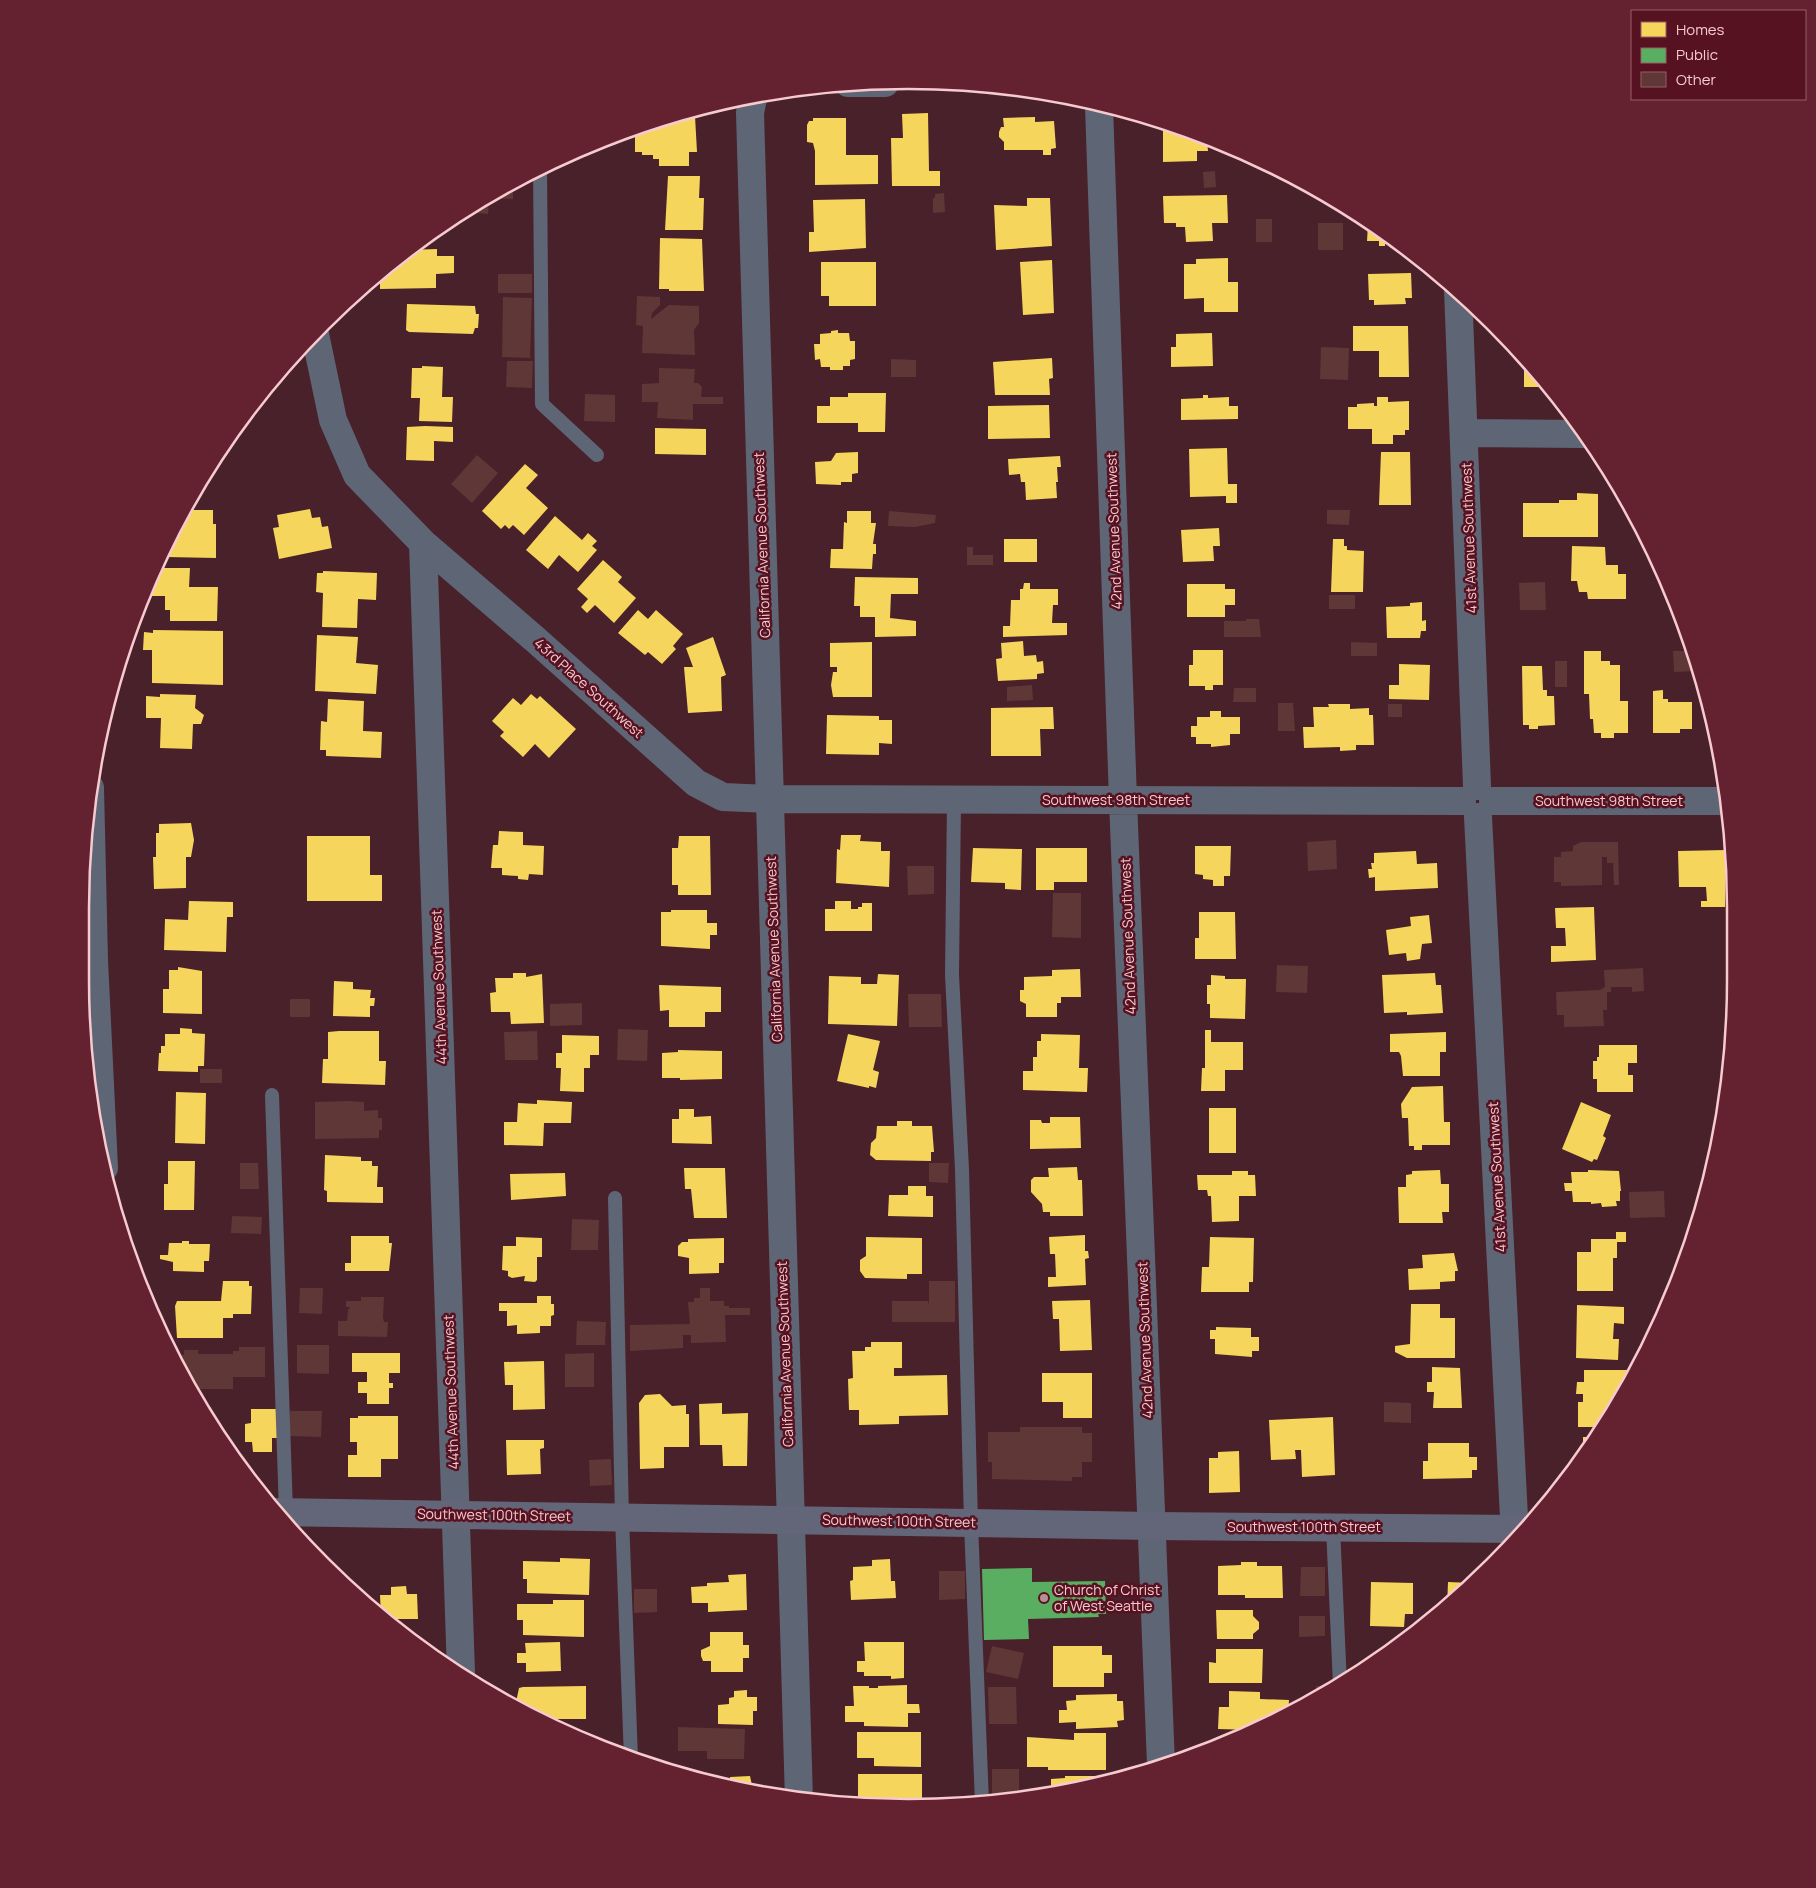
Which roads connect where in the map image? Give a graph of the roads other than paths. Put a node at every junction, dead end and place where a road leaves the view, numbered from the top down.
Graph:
1 (752, 103) edge
2 (1099, 112) edge
3 (540, 176) edge
4 (1459, 302) edge
5 (317, 342) edge
6 (1465, 432) junction
7 (1576, 434) edge
8 (597, 455) dead end
9 (423, 543) junction
10 (769, 799) junction
11 (954, 800) junction
12 (1123, 800) junction
13 (1478, 801) junction
14 (1720, 801) edge
15 (91, 849) edge
16 (272, 1095) dead end
17 (98, 1099) edge
18 (615, 1198) dead end
19 (280, 1505) edge
20 (285, 1512) edge
21 (455, 1514) junction
22 (622, 1517) junction
23 (790, 1520) junction
24 (971, 1523) junction
25 (1152, 1526) junction
26 (1333, 1527) junction
27 (1518, 1527) edge
28 (1514, 1531) edge
29 (460, 1665) edge
30 (1340, 1676) edge
31 (631, 1751) edge
32 (1161, 1759) edge
33 (799, 1792) edge
34 (982, 1795) edge

1 - 10 street, California Avenue Southwest
2 - 12 street, 42nd Avenue Southwest
3 - 8 lane
4 - 6 street, 41st Avenue Southwest
5 - 9 street
6 - 7 street
6 - 13 street, 41st Avenue Southwest
9 - 10 street, 43rd Place Southwest
9 - 21 street, 44th Avenue Southwest
10 - 11 street, Southwest 98th Street
10 - 23 street, California Avenue Southwest
11 - 12 street, Southwest 98th Street
11 - 24 lane
12 - 13 street, Southwest 98th Street
12 - 25 street, 42nd Avenue Southwest
13 - 14 street, Southwest 98th Street
13 - 27 street, 41st Avenue Southwest
15 - 17 street
16 - 19 lane
18 - 22 lane
20 - 21 street, Southwest 100th Street
21 - 22 street, Southwest 100th Street
21 - 29 street, 44th Avenue Southwest
22 - 23 street, Southwest 100th Street
22 - 31 lane
23 - 24 street, Southwest 100th Street
23 - 33 street, California Avenue Southwest
24 - 25 street, Southwest 100th Street
24 - 34 lane
25 - 26 street, Southwest 100th Street
25 - 32 street, 42nd Avenue Southwest
26 - 28 street, Southwest 100th Street
26 - 30 lane

